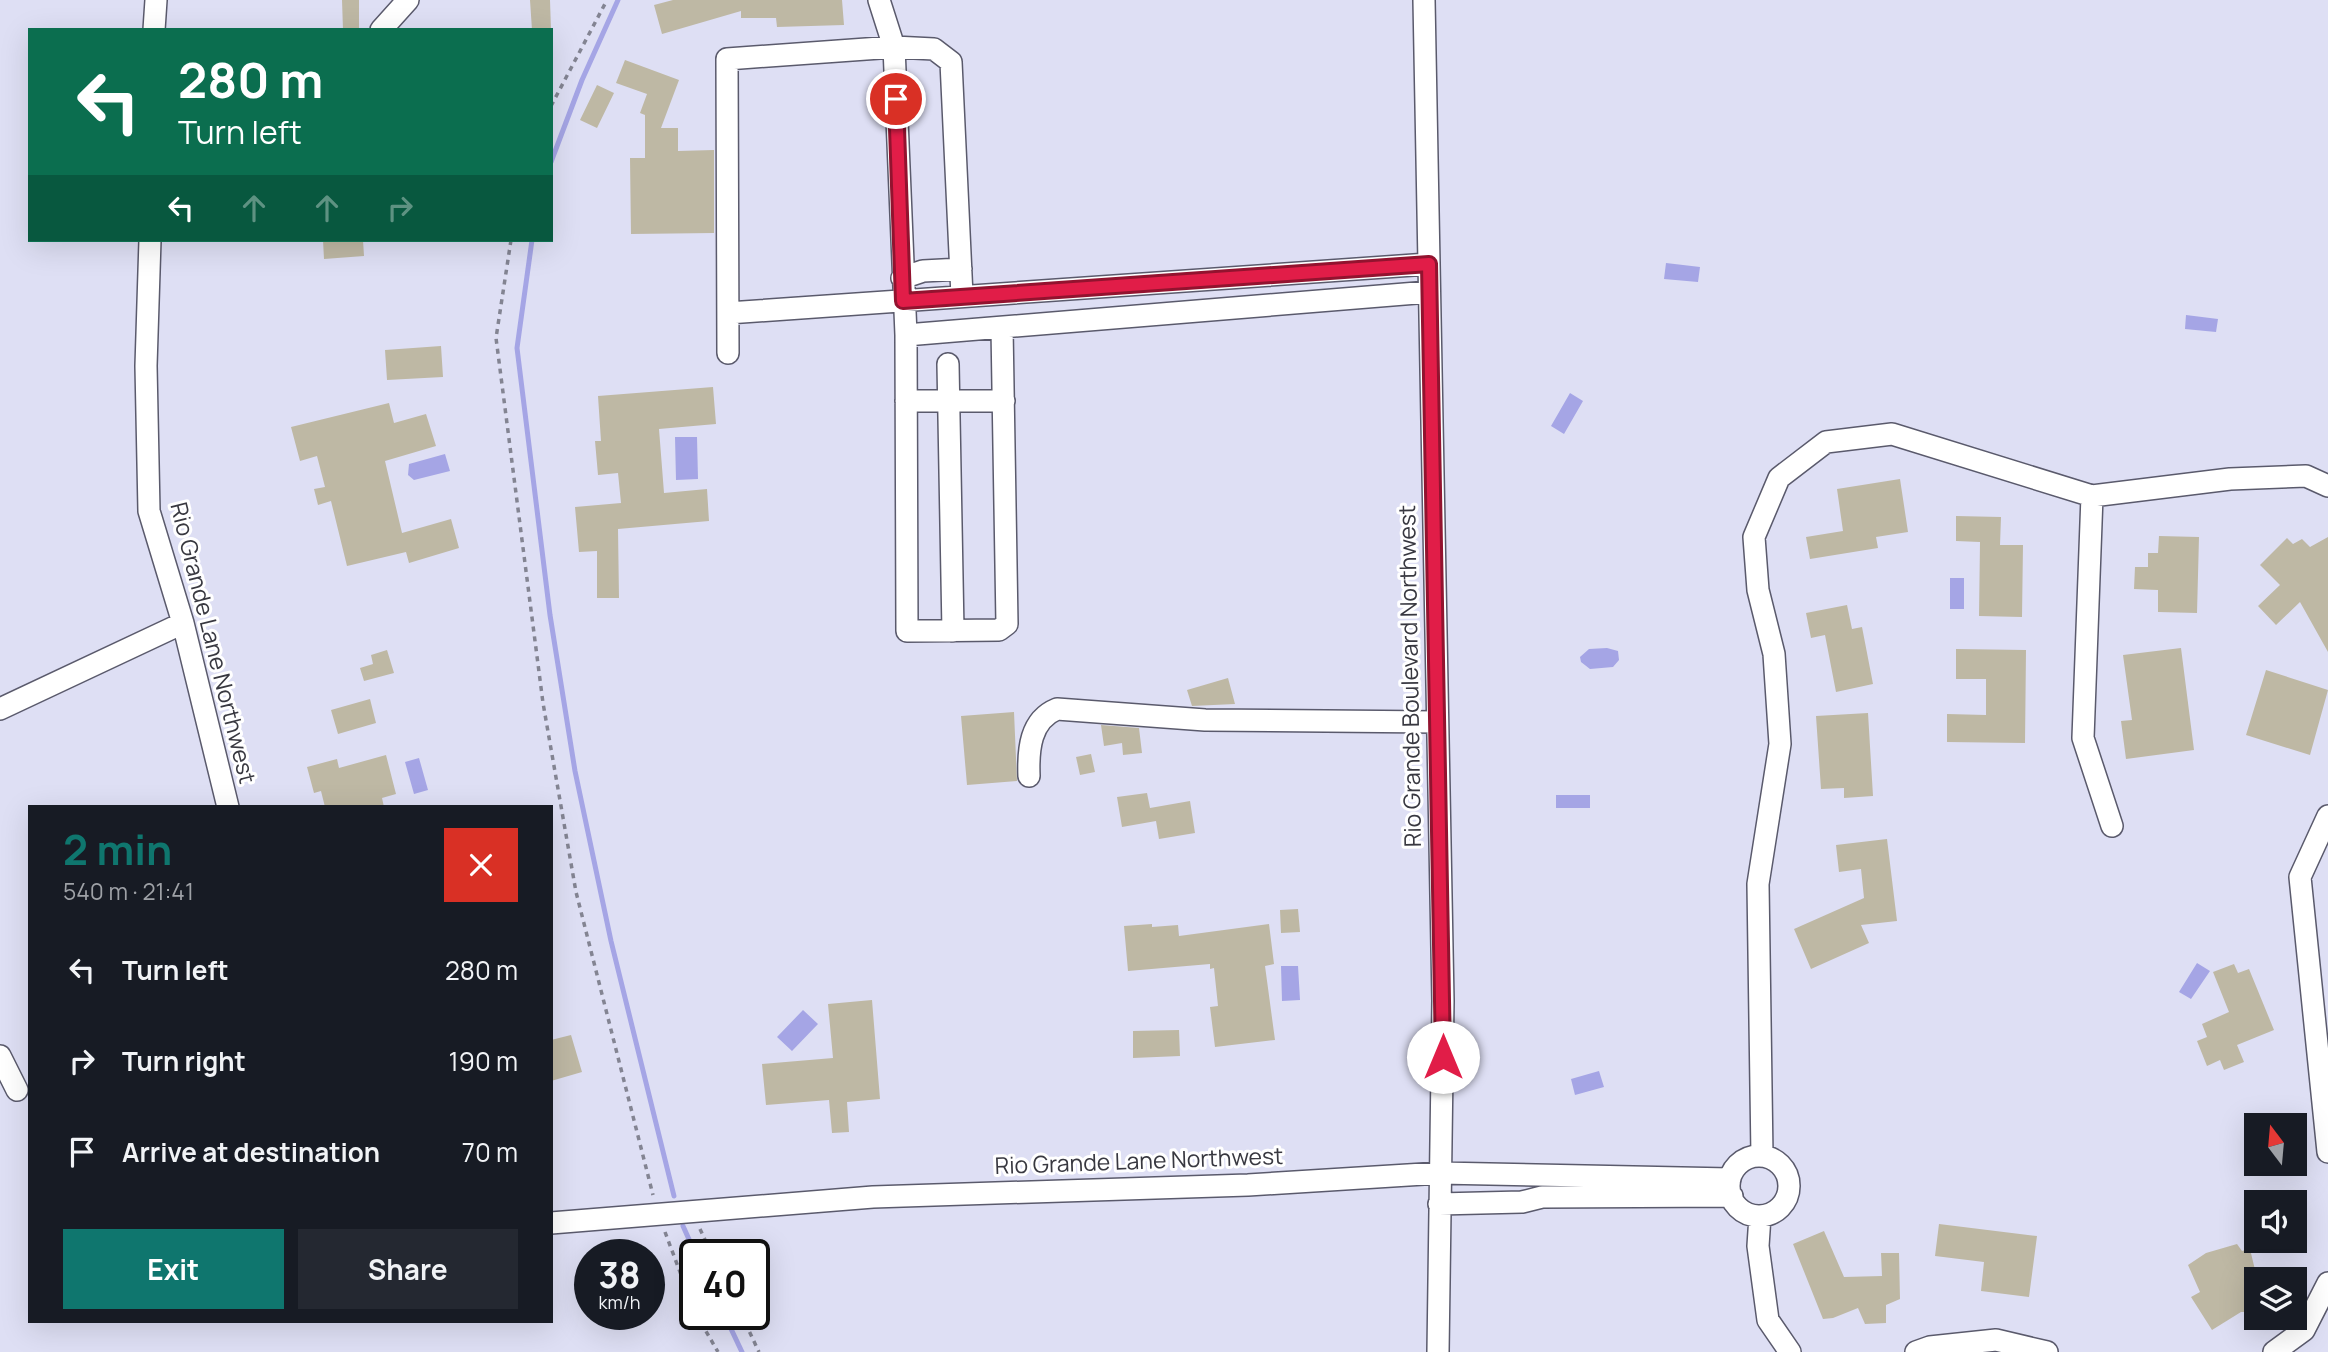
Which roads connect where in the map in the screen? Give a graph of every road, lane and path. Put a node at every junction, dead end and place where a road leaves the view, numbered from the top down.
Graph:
1 (156, 0) edge
2 (408, 0) edge
3 (607, 0) edge
4 (879, 0) edge
5 (1424, 0) edge
6 (154, 28) edge
7 (383, 28) edge
8 (894, 47) junction
9 (553, 102) edge
10 (150, 242) edge
11 (511, 242) edge
12 (1429, 264) junction
13 (961, 269) junction
14 (902, 278) junction
15 (1429, 292) junction
16 (962, 296) junction
17 (903, 301) junction
18 (728, 313) junction
19 (1002, 328) junction
20 (906, 334) junction
21 (728, 353) dead end
22 (948, 364) dead end
23 (906, 401) junction
24 (948, 401) junction
25 (1004, 401) junction
26 (2328, 486) edge
27 (2092, 496) junction
28 (183, 623) junction
29 (953, 631) junction
30 (0, 709) edge
31 (1437, 722) junction
32 (1029, 776) dead end
33 (228, 805) edge
34 (2328, 816) edge
35 (2112, 827) dead end
36 (0, 1056) edge
37 (16, 1090) dead end
38 (2328, 1152) edge
39 (1762, 1156) junction
40 (1440, 1173) junction
41 (1620, 1187) junction
42 (1731, 1187) junction
43 (1439, 1204) junction
44 (691, 1212) junction
45 (659, 1214) junction
46 (1760, 1216) junction
47 (553, 1223) edge
48 (704, 1239) edge
49 (679, 1269) edge
50 (2328, 1283) edge
51 (705, 1330) edge
52 (749, 1330) edge
53 (718, 1352) edge
54 (759, 1352) edge
55 (1438, 1352) edge
56 (1790, 1352) edge
57 (1916, 1352) edge
58 (2047, 1352) edge
59 (2274, 1352) edge

1 - 6 street
2 - 7 street
3 - 9 path
4 - 8 street
5 - 12 street, Rio Grande Boulevard Northwest
8 - 13 street
8 - 14 street
8 - 18 street
10 - 28 street, Rio Grande Lane Northwest
11 - 45 path
12 - 15 street, Rio Grande Boulevard Northwest
12 - 16 street
13 - 14 street
13 - 16 street
14 - 17 street
15 - 19 street
15 - 31 street, Rio Grande Boulevard Northwest
16 - 17 street
17 - 18 street
17 - 20 street
18 - 21 street
19 - 20 street
19 - 25 street
20 - 23 street
22 - 24 street
23 - 24 street
23 - 29 street
24 - 25 street
24 - 29 street
25 - 29 street
26 - 27 street
27 - 35 street
27 - 39 street
28 - 30 street
28 - 33 street, Rio Grande Lane Northwest
31 - 32 street
31 - 40 street, Rio Grande Boulevard Northwest
34 - 38 street
36 - 37 street
39 - 42 street
39 - 46 street
40 - 41 street, Rio Grande Lane Northwest
40 - 43 street, Rio Grande Boulevard Northwest
40 - 44 street, Rio Grande Lane Northwest
41 - 42 street, Rio Grande Lane Northwest
41 - 43 street, Rio Grande Lane Northwest
42 - 46 street
43 - 55 street, Rio Grande Boulevard Northwest
44 - 45 street, Rio Grande Lane Northwest
44 - 48 path
45 - 47 street, Rio Grande Lane Northwest
45 - 49 path
46 - 56 street
50 - 59 street
51 - 53 path
52 - 54 path
57 - 58 street

